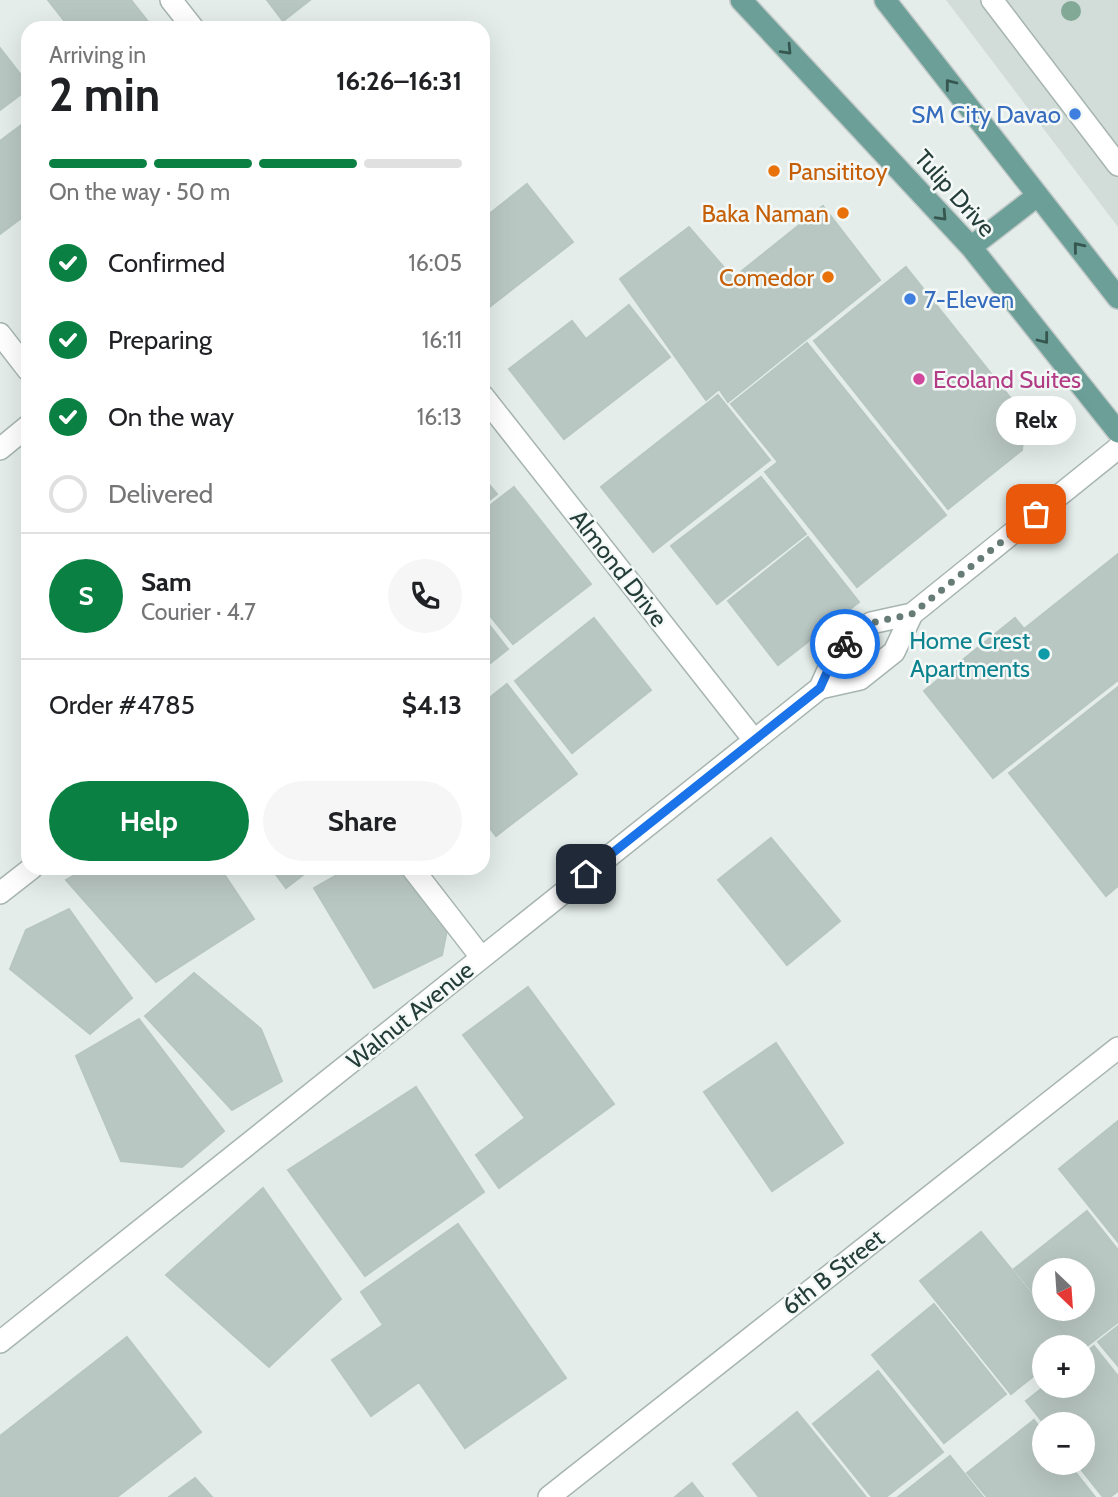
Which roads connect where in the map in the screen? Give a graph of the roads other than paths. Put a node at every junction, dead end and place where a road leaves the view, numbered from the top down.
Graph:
1 (171, 0) edge
2 (741, 0) edge
3 (885, 0) edge
4 (992, 0) edge
5 (188, 21) edge
6 (1118, 165) edge
7 (1037, 196) junction
8 (971, 247) junction
9 (1118, 298) edge
10 (0, 334) edge
11 (21, 361) edge
12 (490, 405) edge
13 (21, 432) edge
14 (1118, 432) edge
15 (1118, 448) edge
16 (0, 449) edge
17 (912, 614) junction
18 (820, 688) junction
19 (754, 740) junction
20 (23, 875) edge
21 (417, 875) edge
22 (0, 893) edge
23 (481, 957) junction
24 (1118, 1048) edge
25 (0, 1342) edge
26 (549, 1497) edge

1 - 5 street
2 -> 8 main road, Tulip Drive
7 -> 3 main road
4 - 6 street
7 - 8 main road
9 -> 7 main road
8 -> 14 main road, Tulip Drive
10 - 11 street
12 - 19 street, Almond Drive
13 - 16 street
15 - 17 street, Walnut Avenue
17 - 18 street, Walnut Avenue
17 - 18 street, Walnut Avenue
18 - 19 street, Walnut Avenue
19 - 23 street, Walnut Avenue
20 - 22 street
21 - 23 street
23 - 25 street, Walnut Avenue
24 - 26 street, 6th B Street

